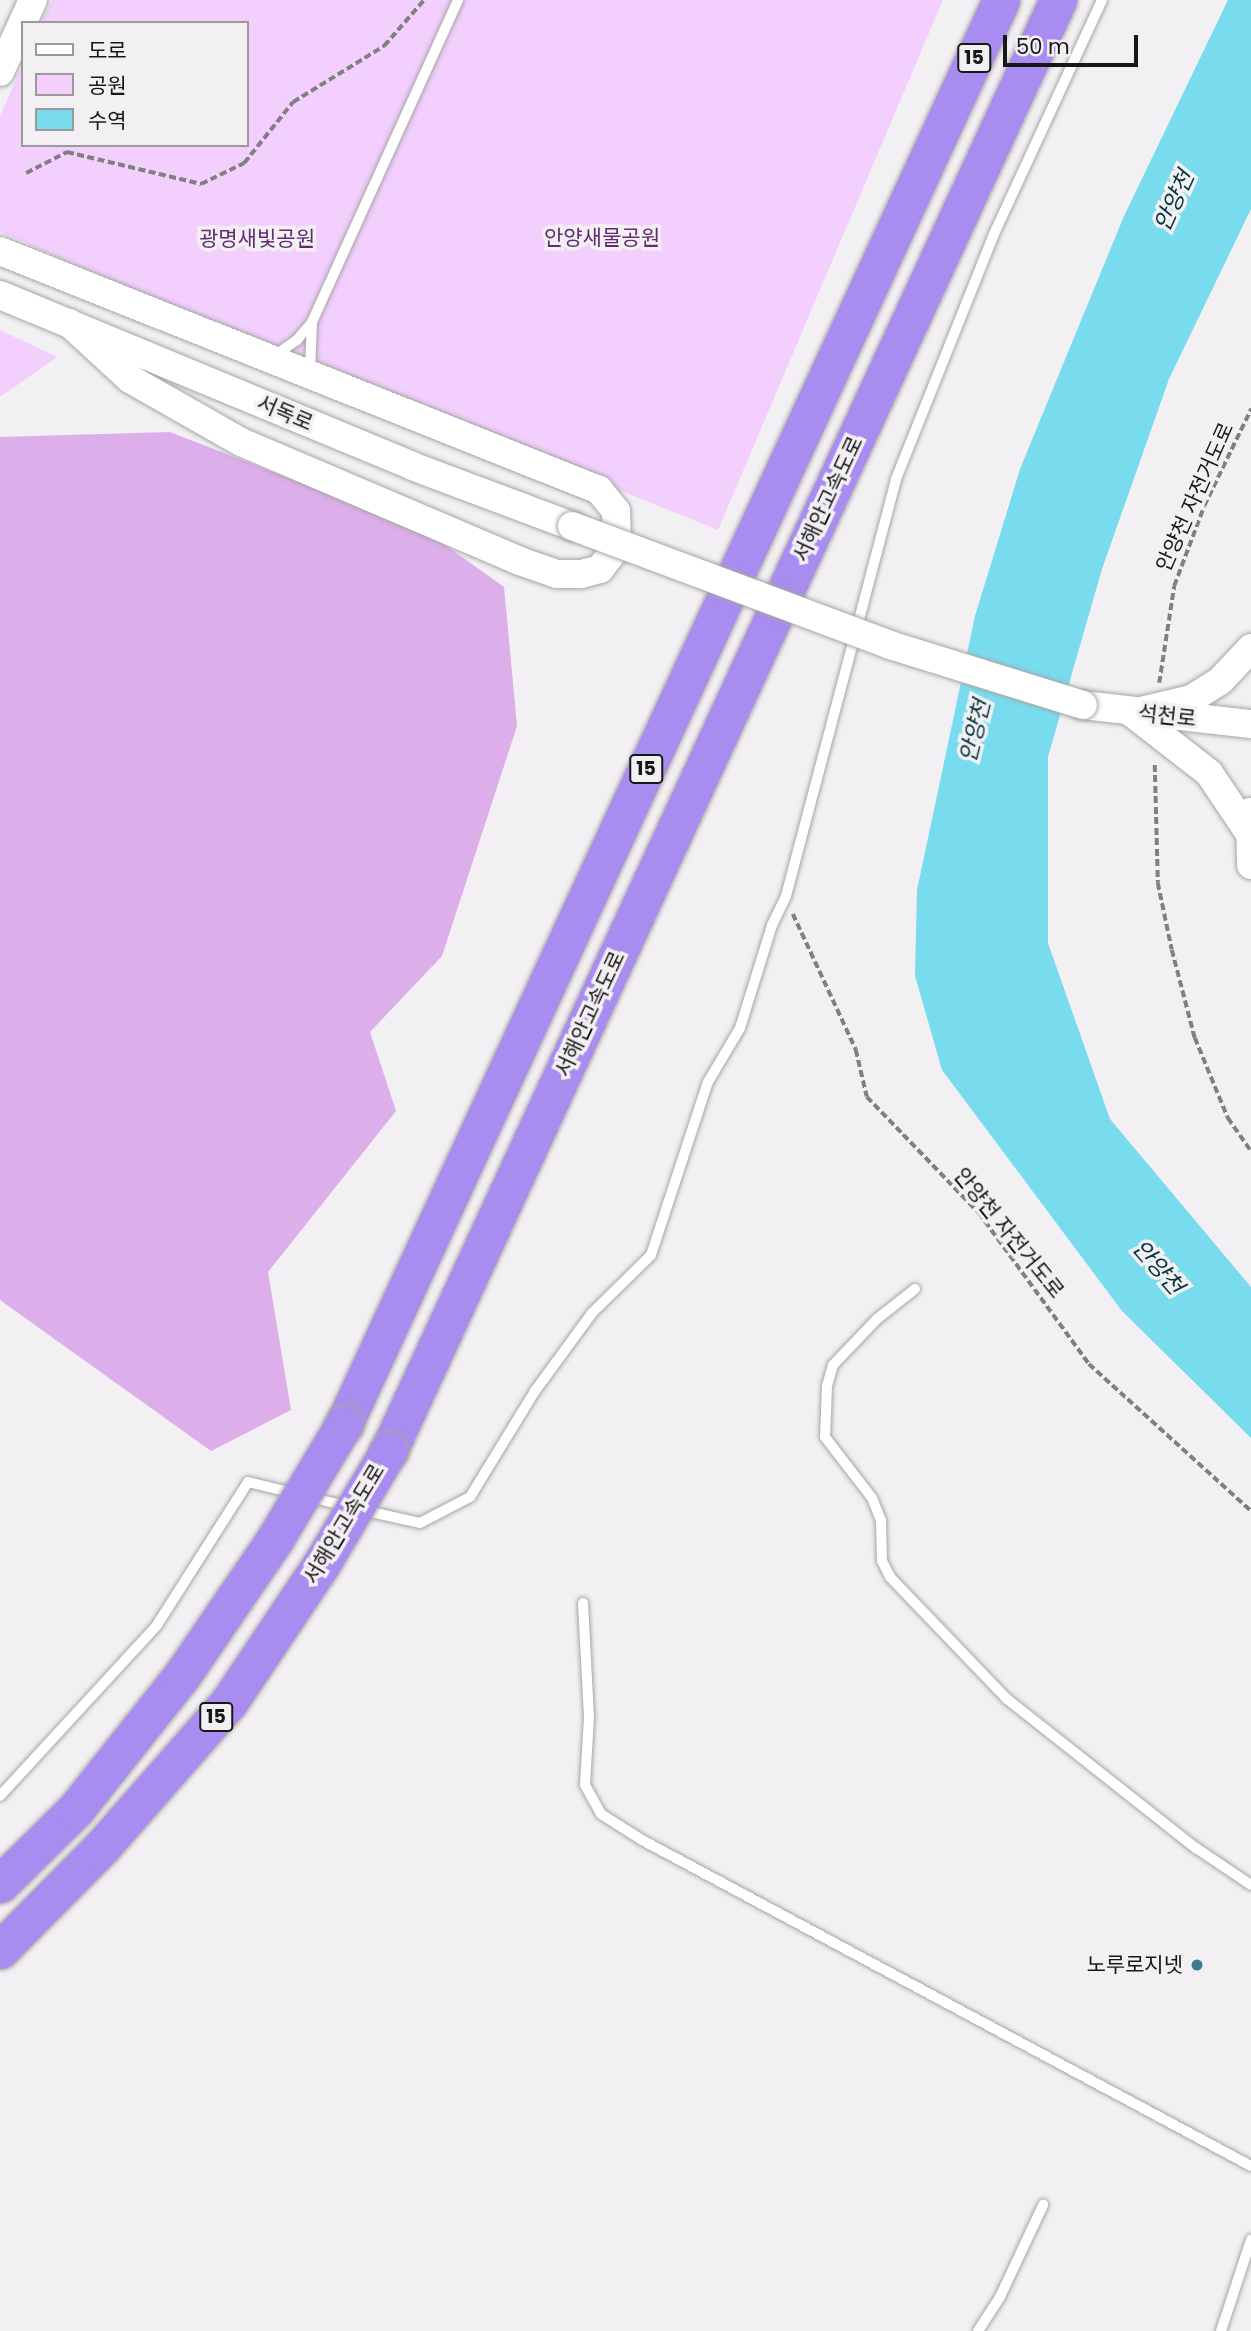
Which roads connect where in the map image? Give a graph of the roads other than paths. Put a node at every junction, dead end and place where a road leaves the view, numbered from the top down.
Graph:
1 (33, 0) edge
2 (458, 0) edge
3 (1102, 0) edge
4 (1000, 1) edge
5 (1051, 16) edge
6 (23, 21) edge
7 (21, 26) edge
8 (0, 72) edge
9 (0, 251) edge
10 (0, 295) edge
11 (312, 322) junction
12 (69, 323) junction
13 (270, 358) junction
14 (310, 374) junction
15 (1251, 648) edge
16 (1083, 705) joint
17 (1132, 713) junction
18 (1251, 724) edge
19 (1251, 801) edge
20 (1250, 829) edge
21 (1251, 865) edge
22 (915, 1289) dead end
23 (583, 1603) dead end
24 (0, 1796) edge
25 (0, 1884) edge
26 (1251, 1885) edge
27 (0, 1950) edge
28 (1251, 2166) edge
29 (1043, 2205) dead end
30 (1251, 2240) edge
31 (978, 2331) edge
32 (1221, 2331) edge

1 - 6 main road
2 - 11 lane
3 - 24 lane
4 - 25 highway, 15, bridge
5 - 27 highway, 서해안고속도로 / 15, bridge
7 - 8 main road
9 - 13 main road
10 - 12 main road, 서독로
11 - 13 lane
11 - 14 lane
12 - 14 main road
12 - 16 main road, 서독로, bridge
13 - 14 main road
15 - 17 main road
16 - 17 main road, 석천로
17 - 18 main road, 석천로
17 - 20 main road
19 - 20 main road
20 - 21 main road
22 - 26 lane
23 - 28 lane
29 - 31 lane
30 - 32 lane

